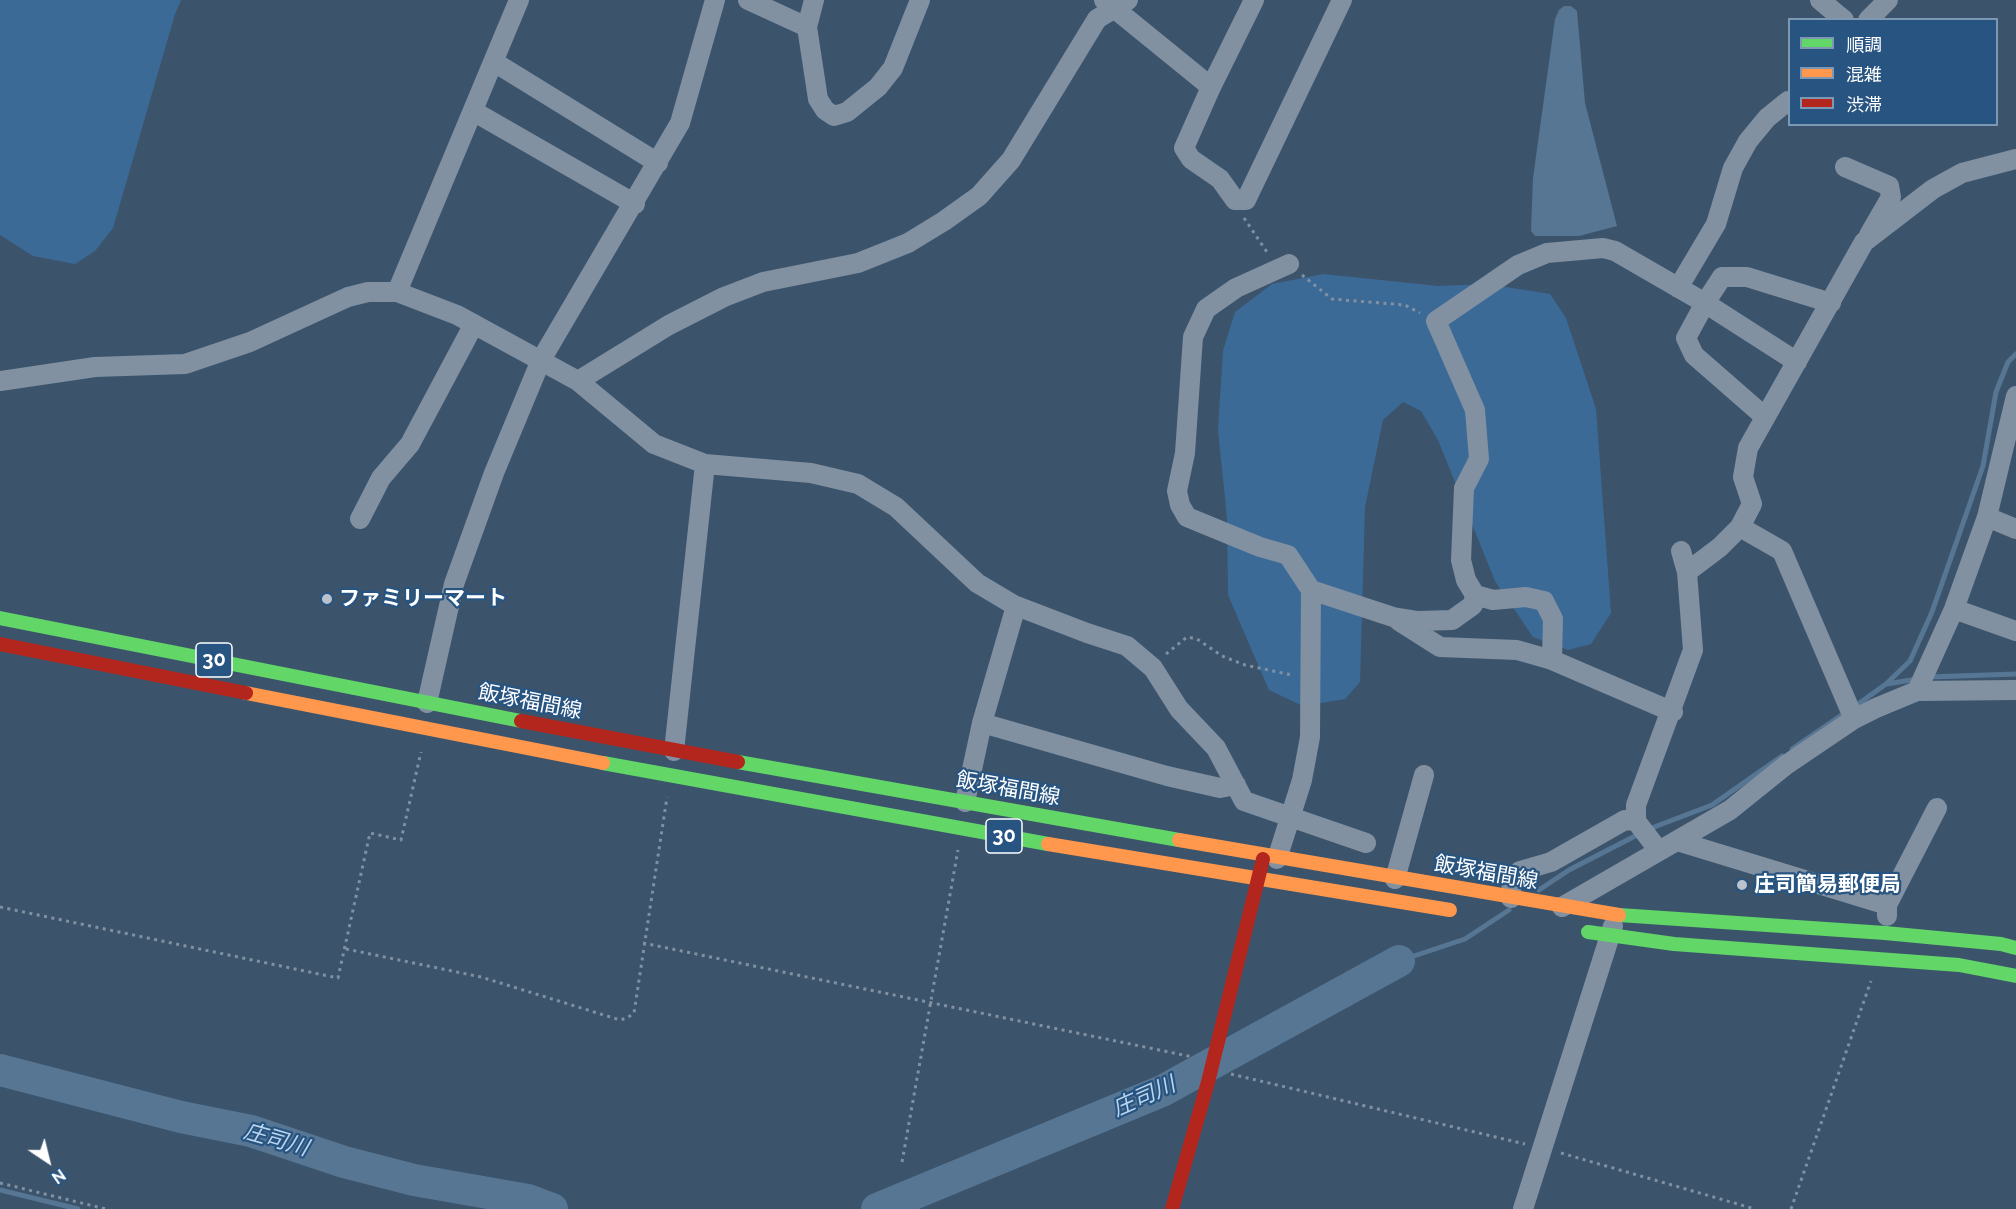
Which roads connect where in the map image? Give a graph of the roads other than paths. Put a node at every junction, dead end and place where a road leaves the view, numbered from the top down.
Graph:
1 (519, 0) edge
2 (715, 0) edge
3 (748, 0) edge
4 (814, 0) edge
5 (920, 0) edge
6 (1254, 0) edge
7 (1342, 0) edge
8 (1820, 0) edge
9 (1888, 0) edge
10 (1115, 3) edge
11 (1842, 18) edge
12 (1870, 18) edge
13 (807, 27) junction
14 (494, 62) junction
15 (1210, 87) junction
16 (1788, 101) edge
17 (473, 111) junction
18 (2016, 159) edge
19 (658, 163) junction
20 (1845, 167) dead end
21 (635, 204) junction
22 (1864, 242) junction
23 (1284, 267) road end
24 (1678, 288) junction
25 (397, 292) junction
26 (1705, 303) junction
27 (1831, 303) junction
28 (474, 324) junction
29 (541, 360) junction
30 (1797, 362) junction
31 (0, 381) edge
32 (578, 381) junction
33 (2016, 396) edge
34 (1766, 417) junction
35 (705, 464) junction
36 (1987, 517) junction
37 (360, 519) dead end
38 (1740, 527) junction
39 (2016, 529) edge
40 (1681, 551) dead end
41 (1687, 572) junction
42 (1311, 590) junction
43 (1475, 595) junction
44 (1016, 606) junction
45 (1954, 609) junction
46 (1393, 617) junction
47 (0, 618) edge
48 (2016, 631) edge
49 (0, 644) edge
50 (1552, 660) junction
51 (2016, 690) edge
52 (1917, 691) junction
53 (427, 703) junction
54 (1673, 711) junction
55 (1854, 719) junction
56 (981, 723) junction
57 (674, 751) junction
58 (1424, 775) dead end
59 (1236, 785) junction
60 (965, 802) junction
61 (1937, 808) dead end
62 (1290, 819) junction
63 (1636, 821) junction
64 (1677, 841) junction
65 (1366, 843) dead end
66 (1659, 851) junction
67 (1270, 857) junction
68 (1395, 879) junction
69 (1258, 880) junction
70 (1511, 898) junction
71 (1887, 905) junction
72 (1562, 907) junction
73 (1467, 912) dead end
74 (1616, 915) junction
75 (1574, 930) dead end
76 (1885, 933) junction
77 (1610, 936) junction
78 (2016, 948) edge
79 (2016, 976) edge
80 (1172, 1209) edge
81 (1523, 1209) edge

1 - 14 street
2 - 19 street
3 - 13 street
4 - 13 street
5 - 13 street
6 - 15 street
7 - 15 street
8 - 11 street
9 - 12 street
10 - 15 street
10 - 32 street
14 - 17 street
14 - 19 street
16 - 24 street
17 - 21 street
17 - 25 street
18 - 22 street
19 - 21 street
20 - 22 street
21 - 29 street
22 - 27 street
23 - 42 street
24 - 26 street
24 - 43 street
25 - 28 street
25 - 31 street
26 - 27 street
26 - 30 street
26 - 34 street
27 - 30 street
28 - 29 street
28 - 37 street
29 - 32 street
29 - 53 street
30 - 34 street
32 - 35 street
33 - 36 street
34 - 38 street
35 - 44 street
35 - 57 street
36 - 39 street
36 - 45 street
38 - 41 street
38 - 55 street
40 - 41 street
41 - 54 street
42 - 46 street
42 - 62 street
43 - 46 street
43 - 50 street
44 - 56 street
44 - 59 street
45 - 48 street
45 - 52 street
46 - 50 street
47 - 53 main road, 飯塚福間線 / 30
49 - 69 main road, 飯塚福間線 / 30
50 - 54 street
51 - 52 street
52 - 55 street
53 - 57 main road, 飯塚福間線 / 30
54 - 63 street
55 - 64 street
56 - 59 street
56 - 60 street
57 - 60 main road, 飯塚福間線 / 30
58 - 68 street
59 - 62 street
60 - 67 main road, 飯塚福間線 / 30
61 - 71 street
62 - 65 street
62 - 67 street
63 - 66 street
63 - 70 street
64 - 66 street
64 - 71 street
66 - 72 street
67 - 68 main road, 飯塚福間線 / 30
67 - 69 main road
68 - 70 main road, 飯塚福間線 / 30
69 - 73 main road, 飯塚福間線 / 30
69 - 80 main road
70 - 72 main road, 飯塚福間線 / 30
71 - 76 street
72 - 74 main road, 飯塚福間線 / 30
74 - 76 main road, 飯塚福間線 / 30
74 - 77 street
75 - 77 main road
76 - 78 main road, 飯塚福間線 / 30
77 - 79 main road
77 - 81 street

